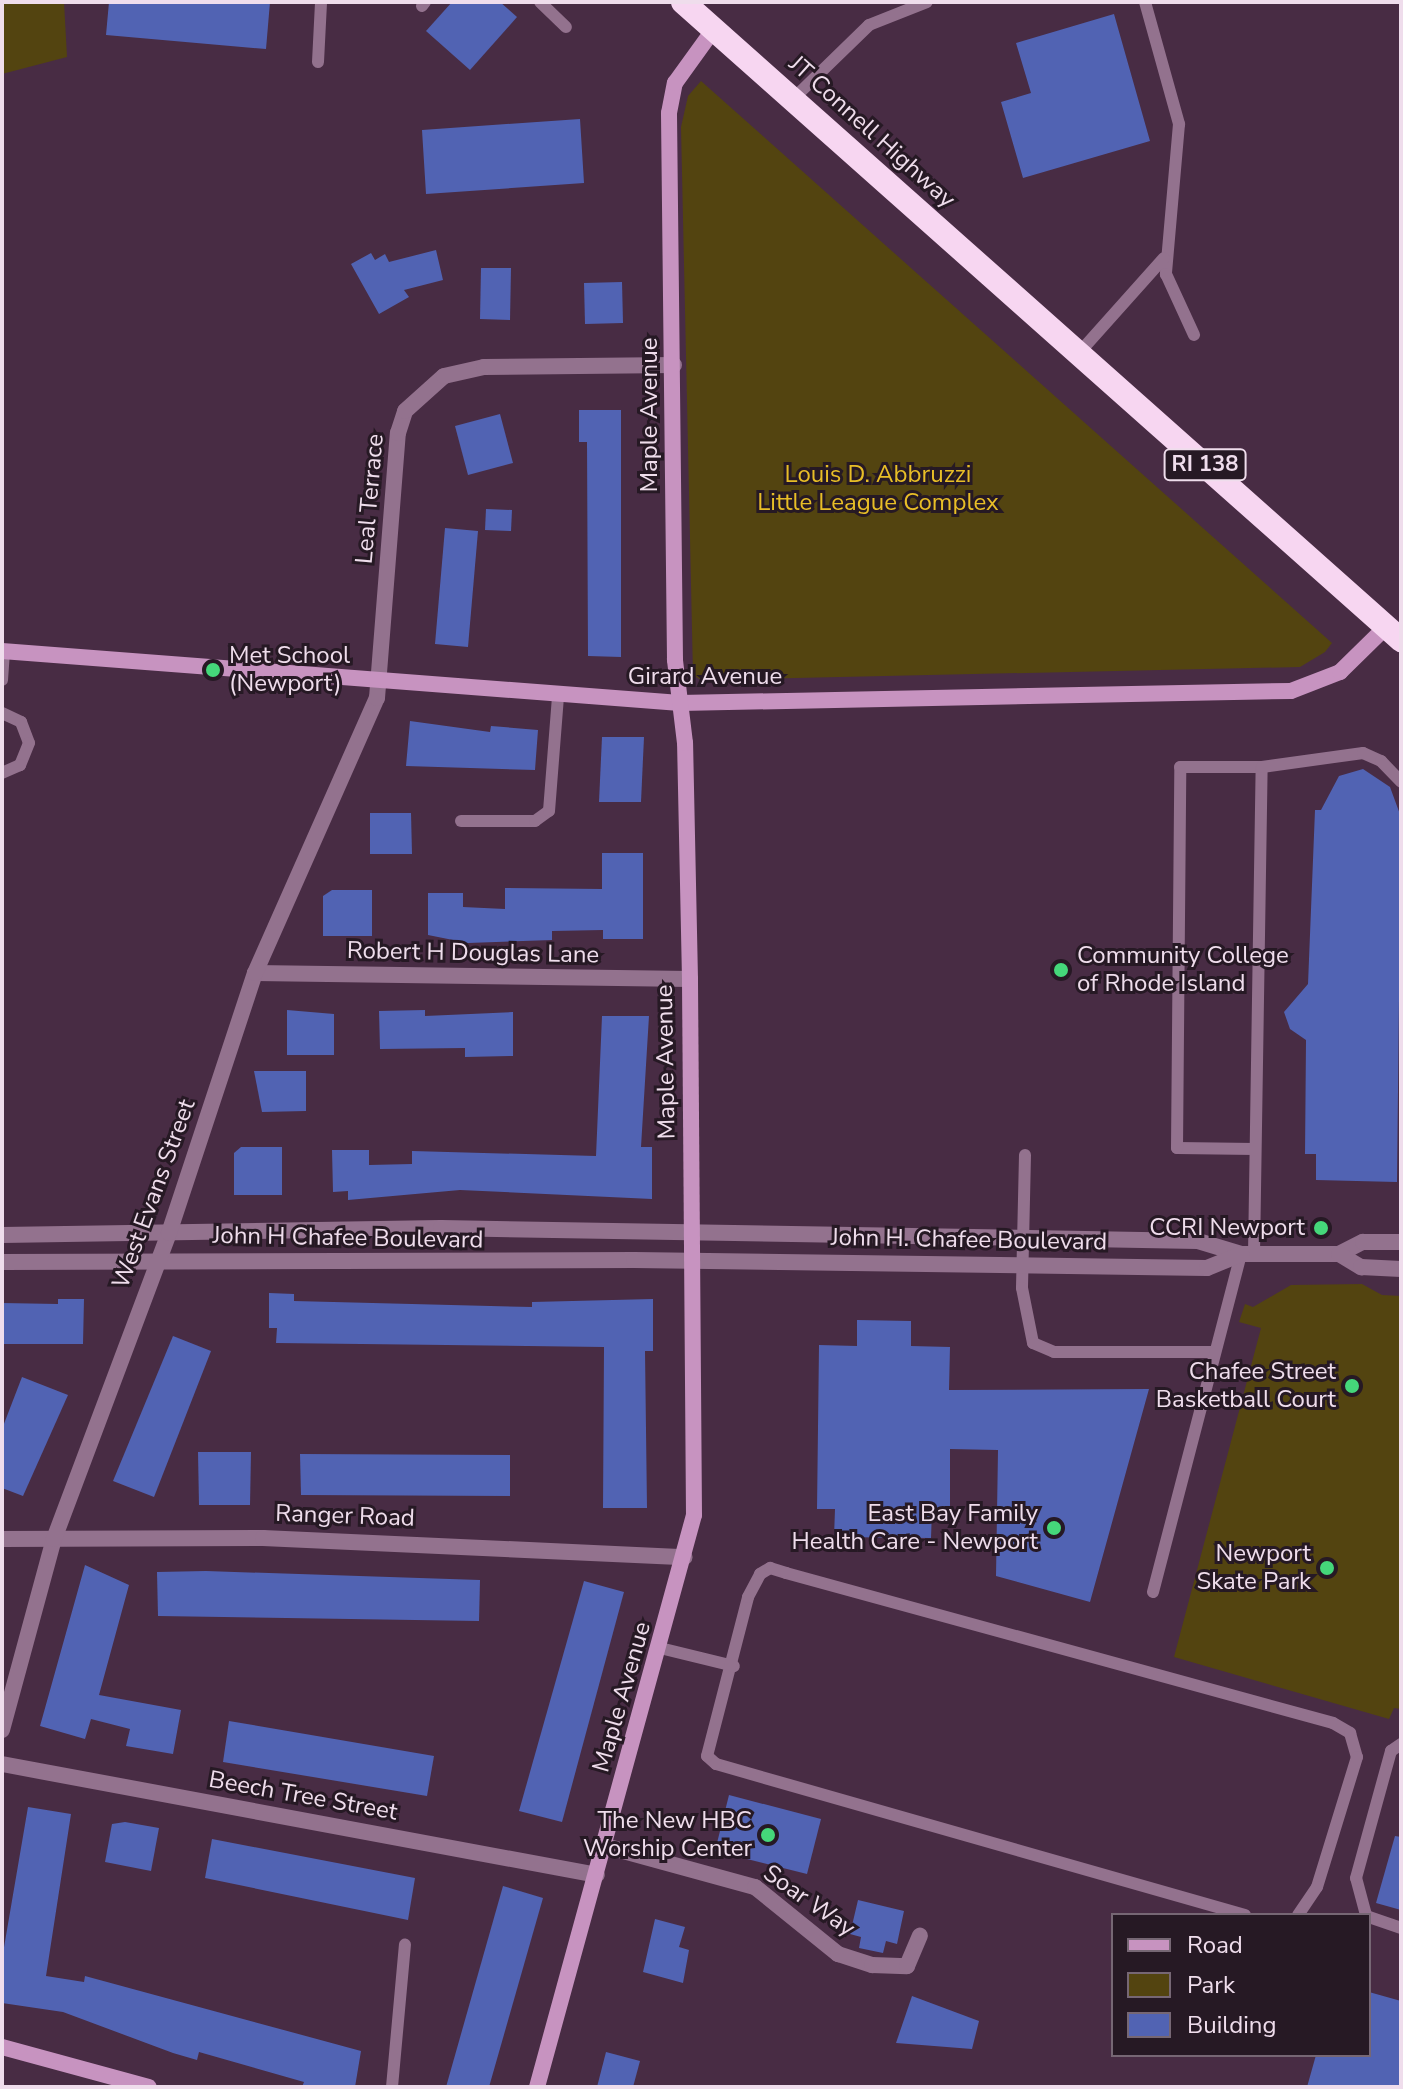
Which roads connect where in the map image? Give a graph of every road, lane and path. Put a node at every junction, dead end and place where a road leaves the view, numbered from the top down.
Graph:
1 (321, 2) edge
2 (540, 2) edge
3 (683, 2) edge
4 (927, 2) edge
5 (1145, 2) edge
6 (566, 27) dead end
7 (714, 29) junction
8 (318, 62) dead end
9 (793, 99) junction
10 (1164, 258) junction
11 (1194, 335) dead end
12 (1079, 353) junction
13 (674, 365) junction
14 (1394, 633) edge
15 (3, 651) edge
16 (2, 680) edge
17 (379, 684) junction
18 (558, 697) junction
19 (680, 703) junction
20 (2, 713) edge
21 (1262, 767) junction
22 (2, 773) edge
23 (1401, 782) edge
24 (461, 821) dead end
25 (255, 973) junction
26 (690, 979) junction
27 (1255, 1149) junction
28 (1025, 1155) dead end
29 (692, 1232) junction
30 (169, 1233) junction
31 (2, 1235) edge
32 (1023, 1238) junction
33 (1401, 1242) edge
34 (1247, 1254) junction
35 (1339, 1254) junction
36 (157, 1260) junction
37 (692, 1260) junction
38 (2, 1262) edge
39 (1022, 1265) junction
40 (1401, 1269) edge
41 (1215, 1352) junction
42 (2, 1539) edge
43 (54, 1539) junction
44 (685, 1557) junction
45 (1153, 1592) dead end
46 (660, 1648) junction
47 (734, 1666) junction
48 (2, 1730) edge
49 (1401, 1744) edge
50 (2, 1764) edge
51 (605, 1846) junction
52 (597, 1875) junction
53 (1238, 1913) edge
54 (1299, 1913) edge
55 (1367, 1913) edge
56 (1371, 1917) edge
57 (1401, 1928) edge
58 (920, 1936) dead end
59 (405, 1945) dead end
60 (2, 2047) edge
61 (149, 2087) edge
62 (392, 2087) edge
63 (537, 2087) edge

1 - 8 lane
2 - 6 lane
3 - 7 highway, JT Connell Highway / RI 138
4 - 9 lane
5 - 10 lane
7 - 9 highway, JT Connell Highway / RI 138
7 - 13 street, Maple Avenue
9 - 12 highway, JT Connell Highway / RI 138
10 - 11 lane
10 - 12 lane
12 - 14 highway, RI 138
13 - 17 street, Leal Terrace
13 - 19 street, Maple Avenue
14 - 19 street, Girard Avenue
15 - 16 lane
15 - 17 street, Girard Avenue
17 - 18 street, Girard Avenue
17 - 25 street, West Evans Street
18 - 19 street, Girard Avenue
18 - 24 lane
19 - 26 street, Maple Avenue
20 - 22 lane
21 - 23 lane
21 - 27 lane
21 - 27 lane
25 - 26 street, Robert H Douglas Lane
25 - 30 street, West Evans Street
26 - 29 street, Maple Avenue
27 - 34 lane
28 - 32 lane
29 - 30 street, John H Chafee Boulevard
29 - 32 street, John H. Chafee Boulevard
29 - 37 street, Maple Avenue
30 - 31 street, John H Chafee Boulevard
30 - 36 street, West Evans Street
32 - 34 street, John H. Chafee Boulevard
32 - 39 lane
33 - 35 street, John H. Chafee Boulevard
34 - 35 street, John H. Chafee Boulevard
34 - 39 street, John H. Chafee Boulevard
34 - 41 lane
35 - 40 street, John H. Chafee Boulevard
36 - 37 street, John H Chafee Boulevard
36 - 38 street, John H Chafee Boulevard
36 - 43 street, West Evans Street
37 - 39 street, John H. Chafee Boulevard
37 - 44 street, Maple Avenue
39 - 41 lane
41 - 45 lane
42 - 43 street, Ranger Road
43 - 44 street, Ranger Road
43 - 48 street, West Evans Street
44 - 46 street, Maple Avenue
46 - 47 lane
46 - 51 street, Maple Avenue
47 - 53 lane
47 - 54 lane
49 - 55 lane
50 - 52 street, Beech Tree Street
51 - 52 street, Maple Avenue
51 - 58 street, Soar Way
52 - 63 street, Maple Avenue
56 - 57 lane
59 - 62 lane
60 - 61 street

